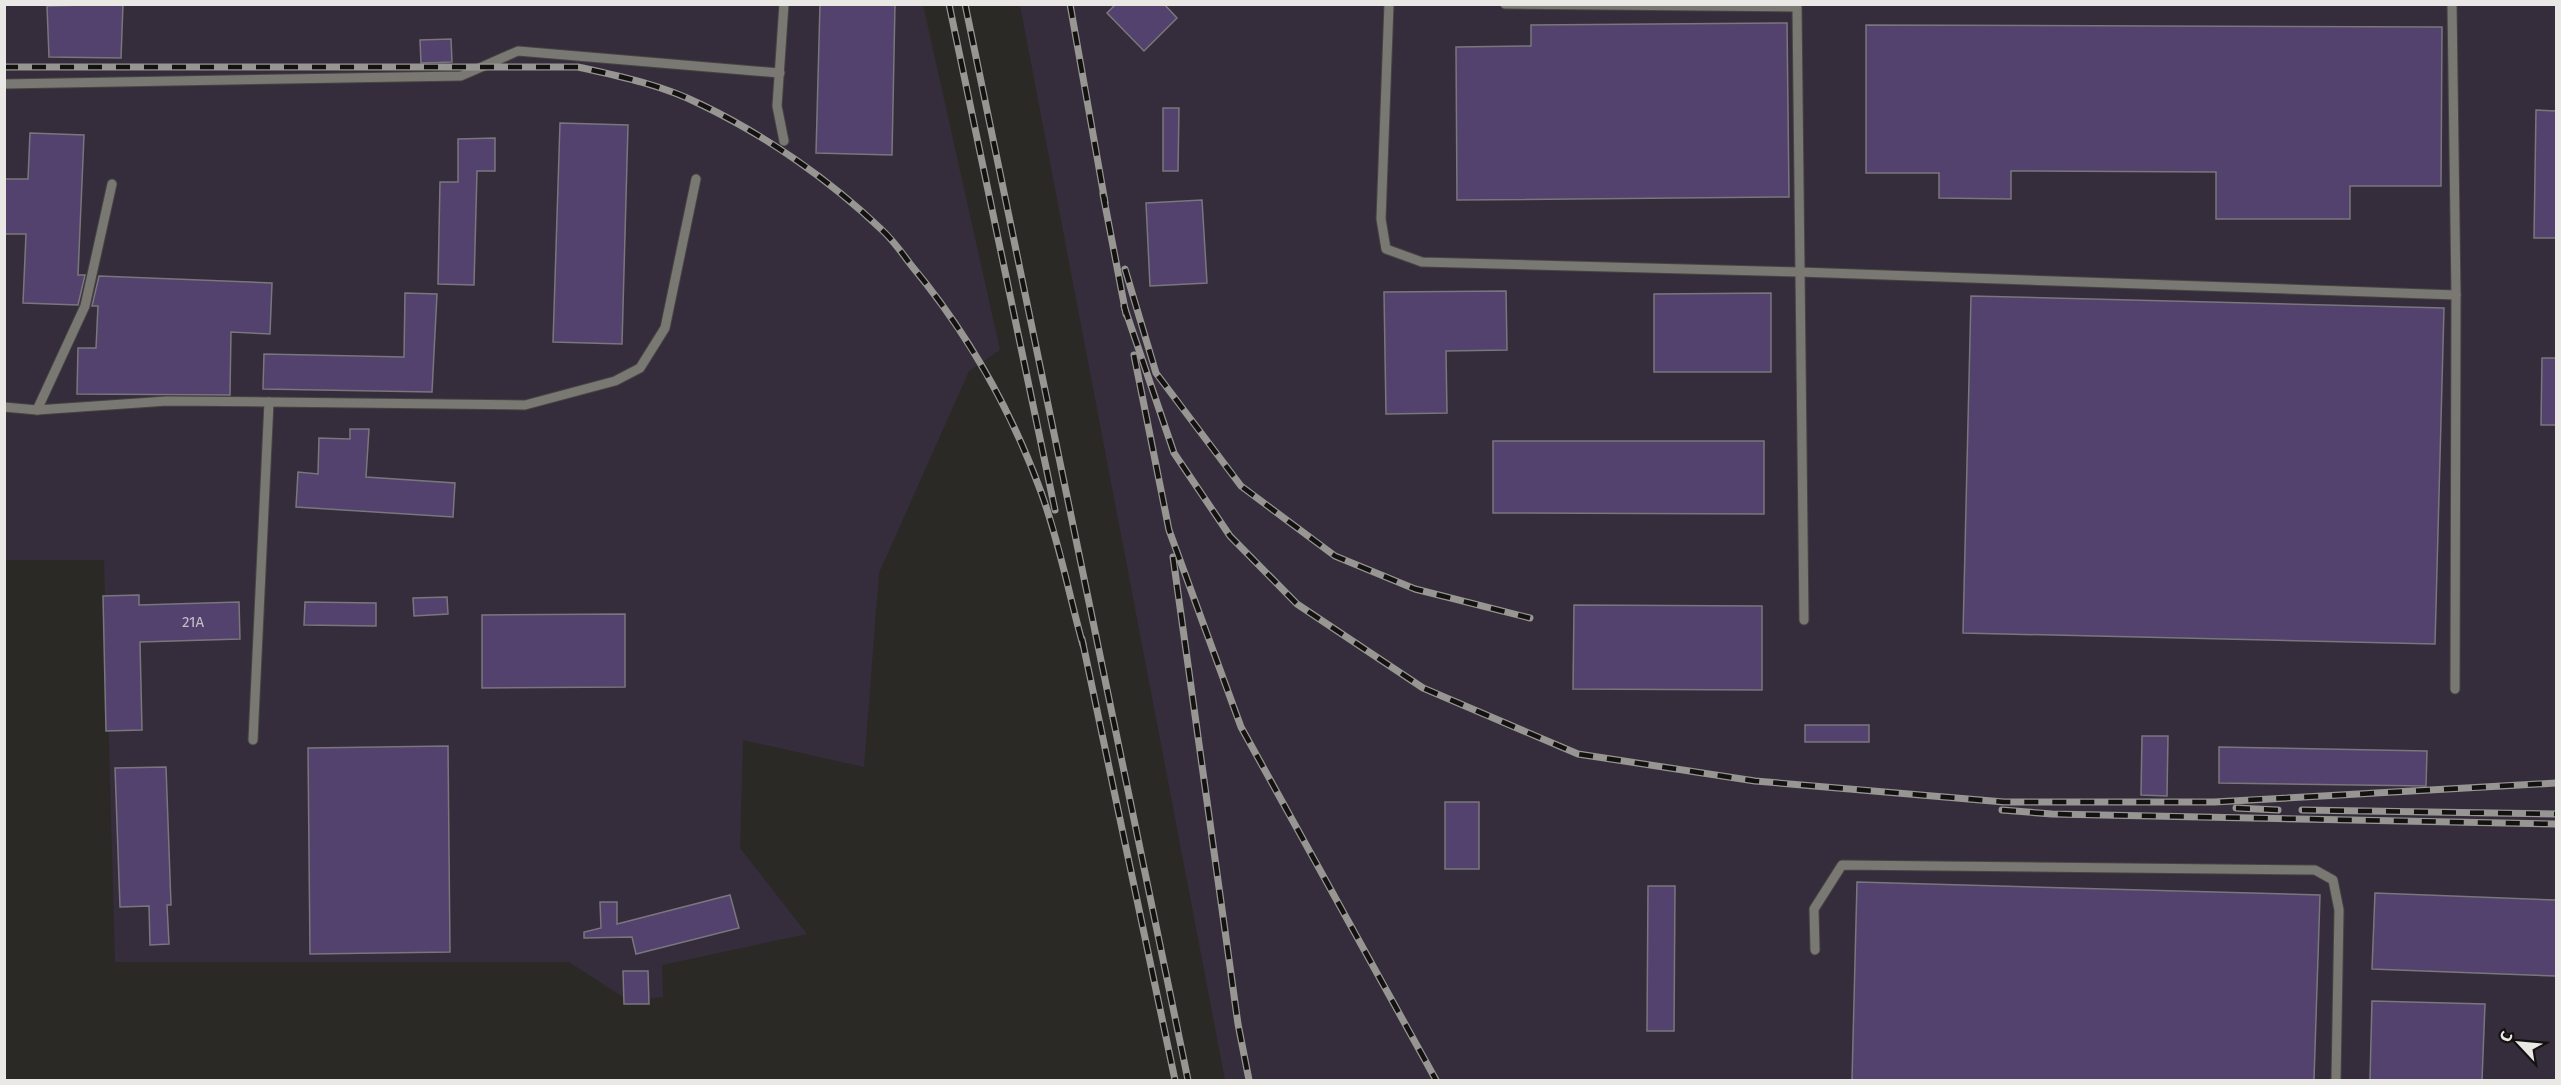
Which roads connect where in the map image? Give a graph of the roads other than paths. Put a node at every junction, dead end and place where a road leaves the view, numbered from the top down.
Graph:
1 (784, 4) edge
2 (1389, 4) edge
3 (1505, 4) edge
4 (2452, 4) edge
5 (780, 73) junction
6 (4, 84) edge
7 (784, 141) dead end
8 (696, 179) dead end
9 (112, 184) dead end
10 (1800, 272) junction
11 (2456, 295) junction
12 (270, 402) junction
13 (4, 407) edge
14 (37, 410) junction
15 (1804, 620) dead end
16 (2455, 689) dead end
17 (253, 740) dead end
18 (1815, 951) dead end
19 (2336, 1080) edge

1 - 5 lane
2 - 10 lane
3 - 10 lane
4 - 11 lane
5 - 6 lane
5 - 7 lane
8 - 12 lane
9 - 14 lane
10 - 11 lane
10 - 15 lane
11 - 16 lane
12 - 14 lane
12 - 17 lane
13 - 14 lane
18 - 19 lane

